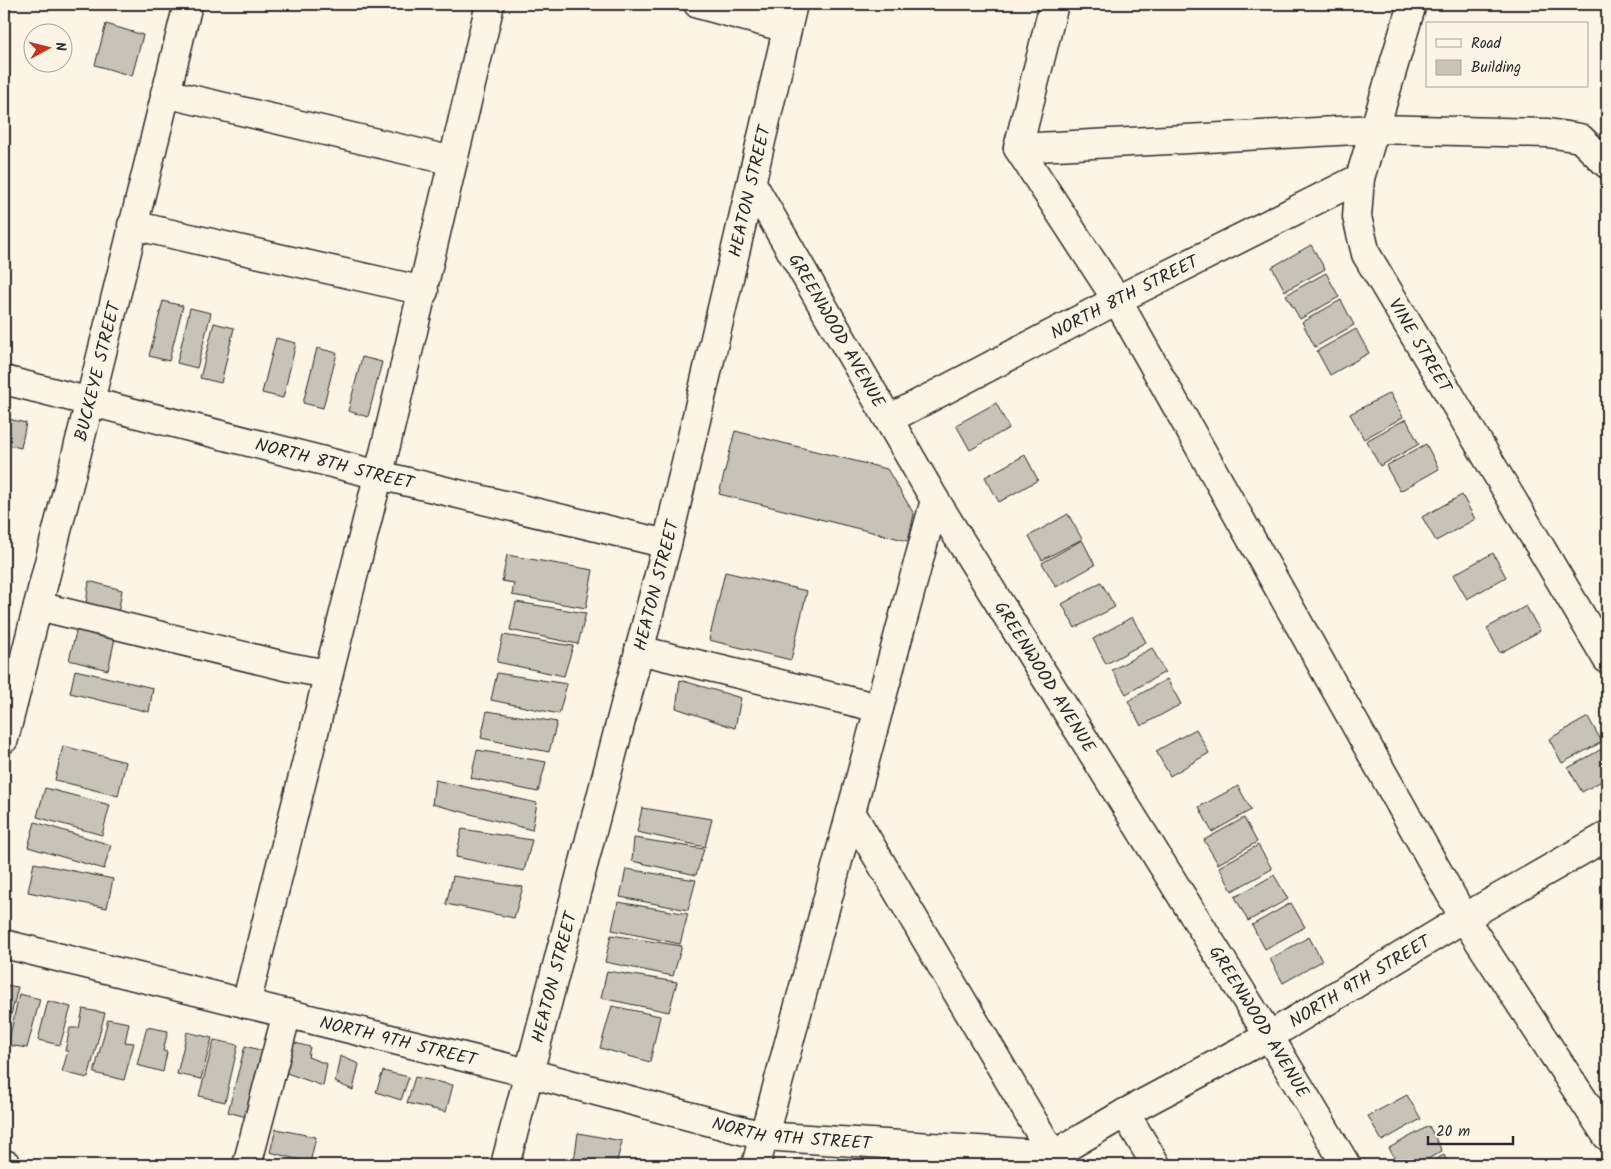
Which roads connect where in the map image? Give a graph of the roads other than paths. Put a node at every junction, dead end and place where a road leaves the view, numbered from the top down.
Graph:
1 (188, 4) edge
2 (490, 4) edge
3 (698, 4) edge
4 (1054, 4) edge
5 (1412, 4) edge
6 (790, 16) edge
7 (166, 93) junction
8 (1374, 129) junction
9 (1018, 148) junction
10 (454, 161) junction
11 (1607, 163) edge
12 (1360, 178) junction
13 (753, 185) junction
14 (132, 224) junction
15 (424, 291) junction
16 (1117, 300) junction
17 (4, 380) edge
18 (90, 401) junction
19 (889, 419) junction
20 (379, 475) junction
21 (935, 500) junction
22 (667, 544) junction
23 (38, 606) junction
24 (639, 650) junction
25 (1607, 659) edge
26 (328, 674) junction
27 (879, 708) junction
28 (4, 739) edge
29 (851, 812) junction
30 (1607, 836) edge
31 (1464, 918) junction
32 (4, 944) edge
33 (246, 1004) junction
34 (288, 1013) junction
35 (1269, 1036) junction
36 (529, 1072) junction
37 (1125, 1113) junction
38 (763, 1136) junction
39 (1607, 1136) edge
40 (1053, 1155) junction
41 (247, 1165) edge
42 (505, 1165) edge
43 (756, 1165) edge
44 (1156, 1165) edge
45 (1346, 1165) edge

1 - 7 street, BUCKEYE STREET
2 - 10 street
3 - 6 street
4 - 9 street
5 - 8 street, VINE STREET
6 - 13 street, HEATON STREET
7 - 10 street
7 - 14 street, BUCKEYE STREET
8 - 9 street
8 - 11 street
8 - 12 street, VINE STREET
9 - 16 street
10 - 15 street
12 - 16 street, NORTH 8TH STREET
12 - 25 street, VINE STREET
13 - 19 street, GREENWOOD AVENUE
13 - 22 street, HEATON STREET
14 - 15 street
14 - 18 street, BUCKEYE STREET
15 - 20 street
16 - 19 street, NORTH 8TH STREET
16 - 31 street
17 - 18 street, NORTH 8TH STREET
18 - 20 street, NORTH 8TH STREET
18 - 23 street, BUCKEYE STREET
19 - 21 street, GREENWOOD AVENUE
20 - 22 street, NORTH 8TH STREET
20 - 26 street
21 - 27 street
21 - 35 street, GREENWOOD AVENUE
22 - 24 street, HEATON STREET
23 - 26 street
23 - 28 street, BUCKEYE STREET
24 - 27 street
24 - 36 street, HEATON STREET
26 - 33 street
27 - 29 street
29 - 38 street
29 - 40 street
30 - 31 street, NORTH 9TH STREET
31 - 35 street, NORTH 9TH STREET
31 - 39 street
32 - 33 street, NORTH 9TH STREET
33 - 34 street, NORTH 9TH STREET
34 - 36 street, NORTH 9TH STREET
34 - 41 street
35 - 37 street, NORTH 9TH STREET
35 - 45 street, GREENWOOD AVENUE
36 - 38 street, NORTH 9TH STREET
36 - 42 street, HEATON STREET
37 - 40 street, NORTH 9TH STREET
37 - 44 street
38 - 40 street, NORTH 9TH STREET
38 - 43 street

